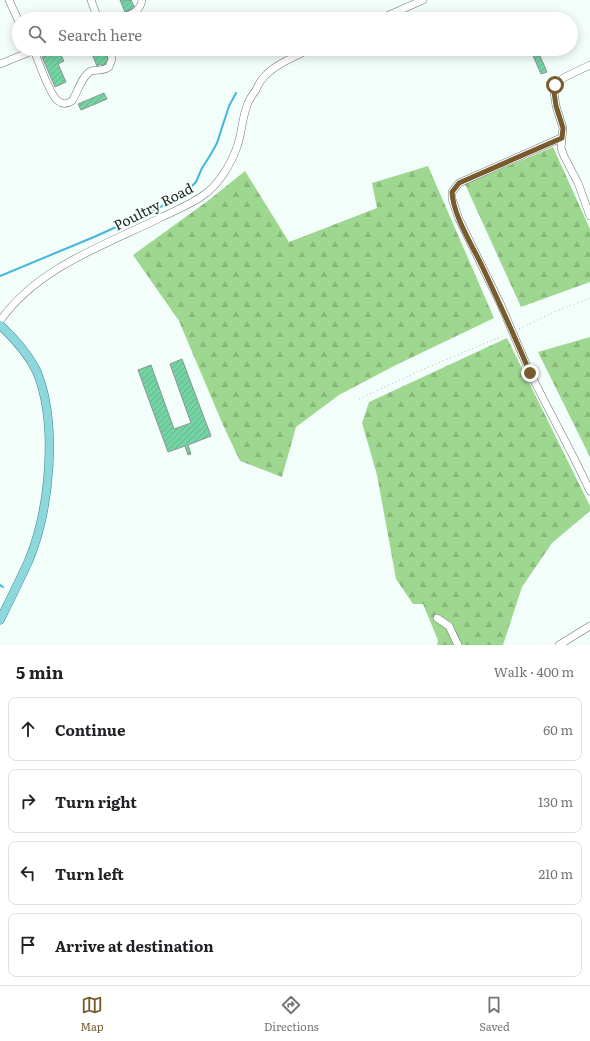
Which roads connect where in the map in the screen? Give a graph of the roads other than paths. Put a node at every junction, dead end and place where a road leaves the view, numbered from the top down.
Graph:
1 (9, 0) edge
2 (91, 0) edge
3 (142, 0) edge
4 (423, 0) edge
5 (14, 12) edge
6 (95, 12) edge
7 (134, 12) edge
8 (396, 12) edge
9 (19, 56) edge
10 (36, 56) edge
11 (111, 56) edge
12 (297, 56) edge
13 (0, 64) edge
14 (590, 65) edge
15 (562, 138) junction
16 (590, 216) edge
17 (0, 321) edge
18 (0, 325) edge
19 (590, 491) edge
20 (437, 618) dead end
21 (0, 620) edge
22 (590, 626) edge
23 (458, 645) edge
24 (559, 645) edge

1 - 5 street
2 - 6 street
3 - 7 street
4 - 8 street
9 - 13 street
10 - 11 street
12 - 17 street, Poultry Road
14 - 15 street
15 - 16 street
15 - 19 street
18 - 21 main road
20 - 23 street
22 - 24 street

